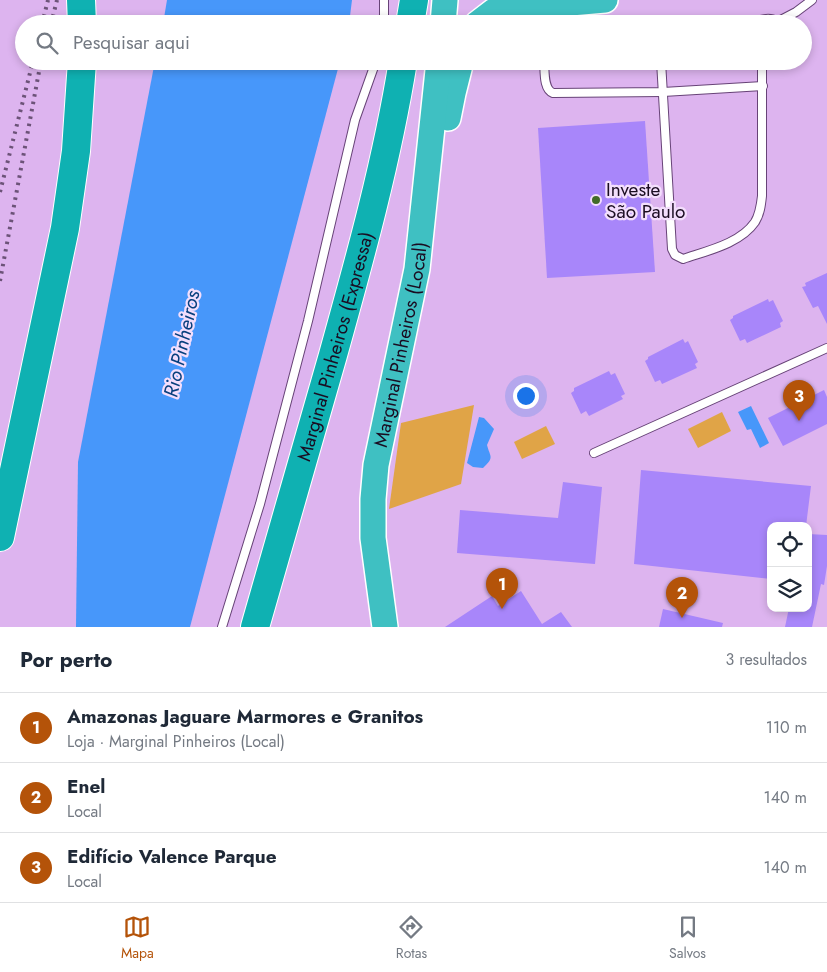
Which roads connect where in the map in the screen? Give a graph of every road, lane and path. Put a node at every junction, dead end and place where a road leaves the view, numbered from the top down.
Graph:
1 (80, 0) edge
2 (384, 0) edge
3 (414, 0) edge
4 (445, 0) edge
5 (606, 0) edge
6 (812, 0) edge
7 (81, 15) edge
8 (384, 15) edge
9 (412, 15) edge
10 (444, 15) edge
11 (489, 15) edge
12 (789, 15) edge
13 (81, 70) edge
14 (373, 70) edge
15 (402, 70) edge
16 (439, 70) edge
17 (458, 70) edge
18 (545, 70) edge
19 (662, 70) edge
20 (762, 70) edge
21 (763, 86) junction
22 (663, 92) junction
23 (417, 269) junction
24 (827, 348) edge
25 (594, 453) dead end
26 (0, 537) edge
27 (387, 624) edge
28 (222, 627) edge
29 (255, 627) edge

1 - 7 highway
2 - 8 lane
3 - 9 highway
4 - 10 highway
5 - 11 highway
6 - 12 lane
13 - 26 highway
14 - 28 lane
15 - 29 highway, Marginal Pinheiros (Expressa)
16 - 23 highway, Marginal Pinheiros (Local)
17 - 23 highway
18 - 22 lane
19 - 22 lane
20 - 21 lane
21 - 22 lane
21 - 22 lane
23 - 27 highway, Marginal Pinheiros (Local)
24 - 25 lane

